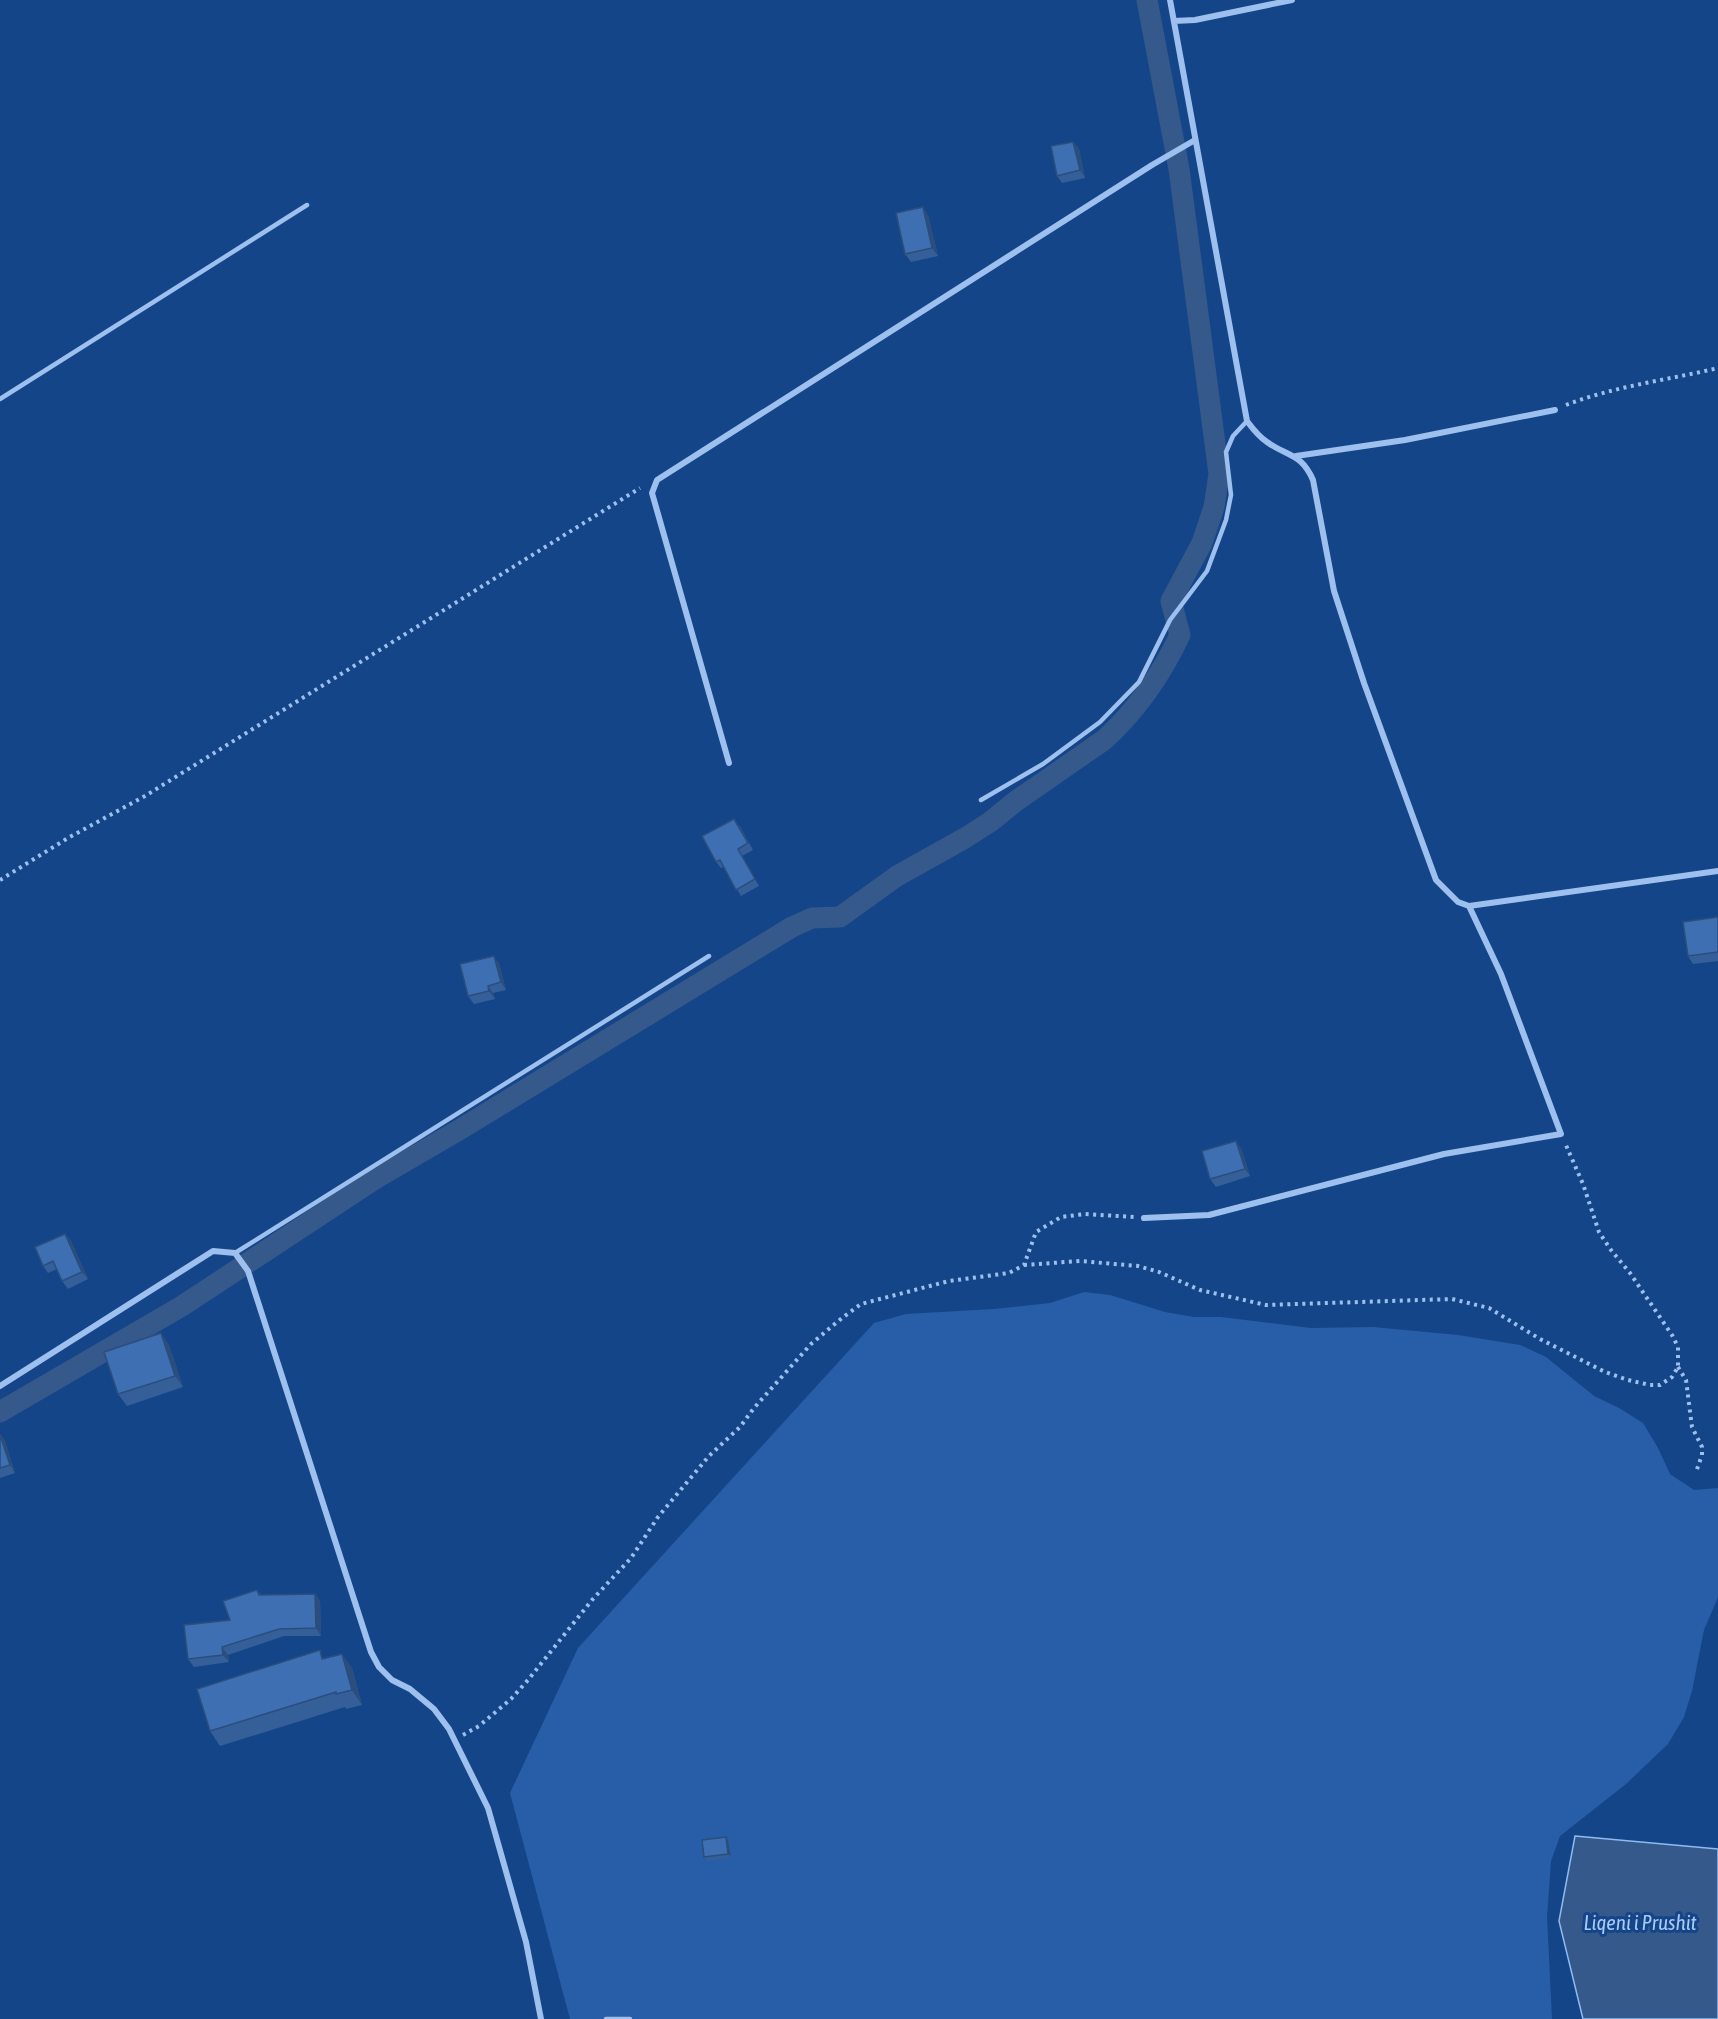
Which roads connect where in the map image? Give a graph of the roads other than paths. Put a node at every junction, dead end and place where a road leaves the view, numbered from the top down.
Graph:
1 (1170, 0) edge
2 (1292, 0) edge
3 (1174, 21) junction
4 (1195, 140) junction
5 (307, 205) dead end
6 (0, 399) edge
7 (1555, 410) road end
8 (1247, 421) junction
9 (1296, 456) junction
10 (729, 763) dead end
11 (981, 800) dead end
12 (1718, 871) edge
13 (1468, 906) junction
14 (709, 956) dead end
15 (1144, 1218) road end
16 (235, 1253) junction
17 (0, 1386) edge
18 (541, 2019) edge
19 (606, 2019) edge
20 (630, 2019) edge

1 - 3 street
2 - 3 street
3 - 4 street
4 - 8 street
4 - 10 street
5 - 6 lane
7 - 9 street
8 - 9 street
8 - 11 lane
9 - 13 street
12 - 13 street
13 - 15 street
14 - 16 lane
16 - 17 street
16 - 18 street
19 - 20 lane

